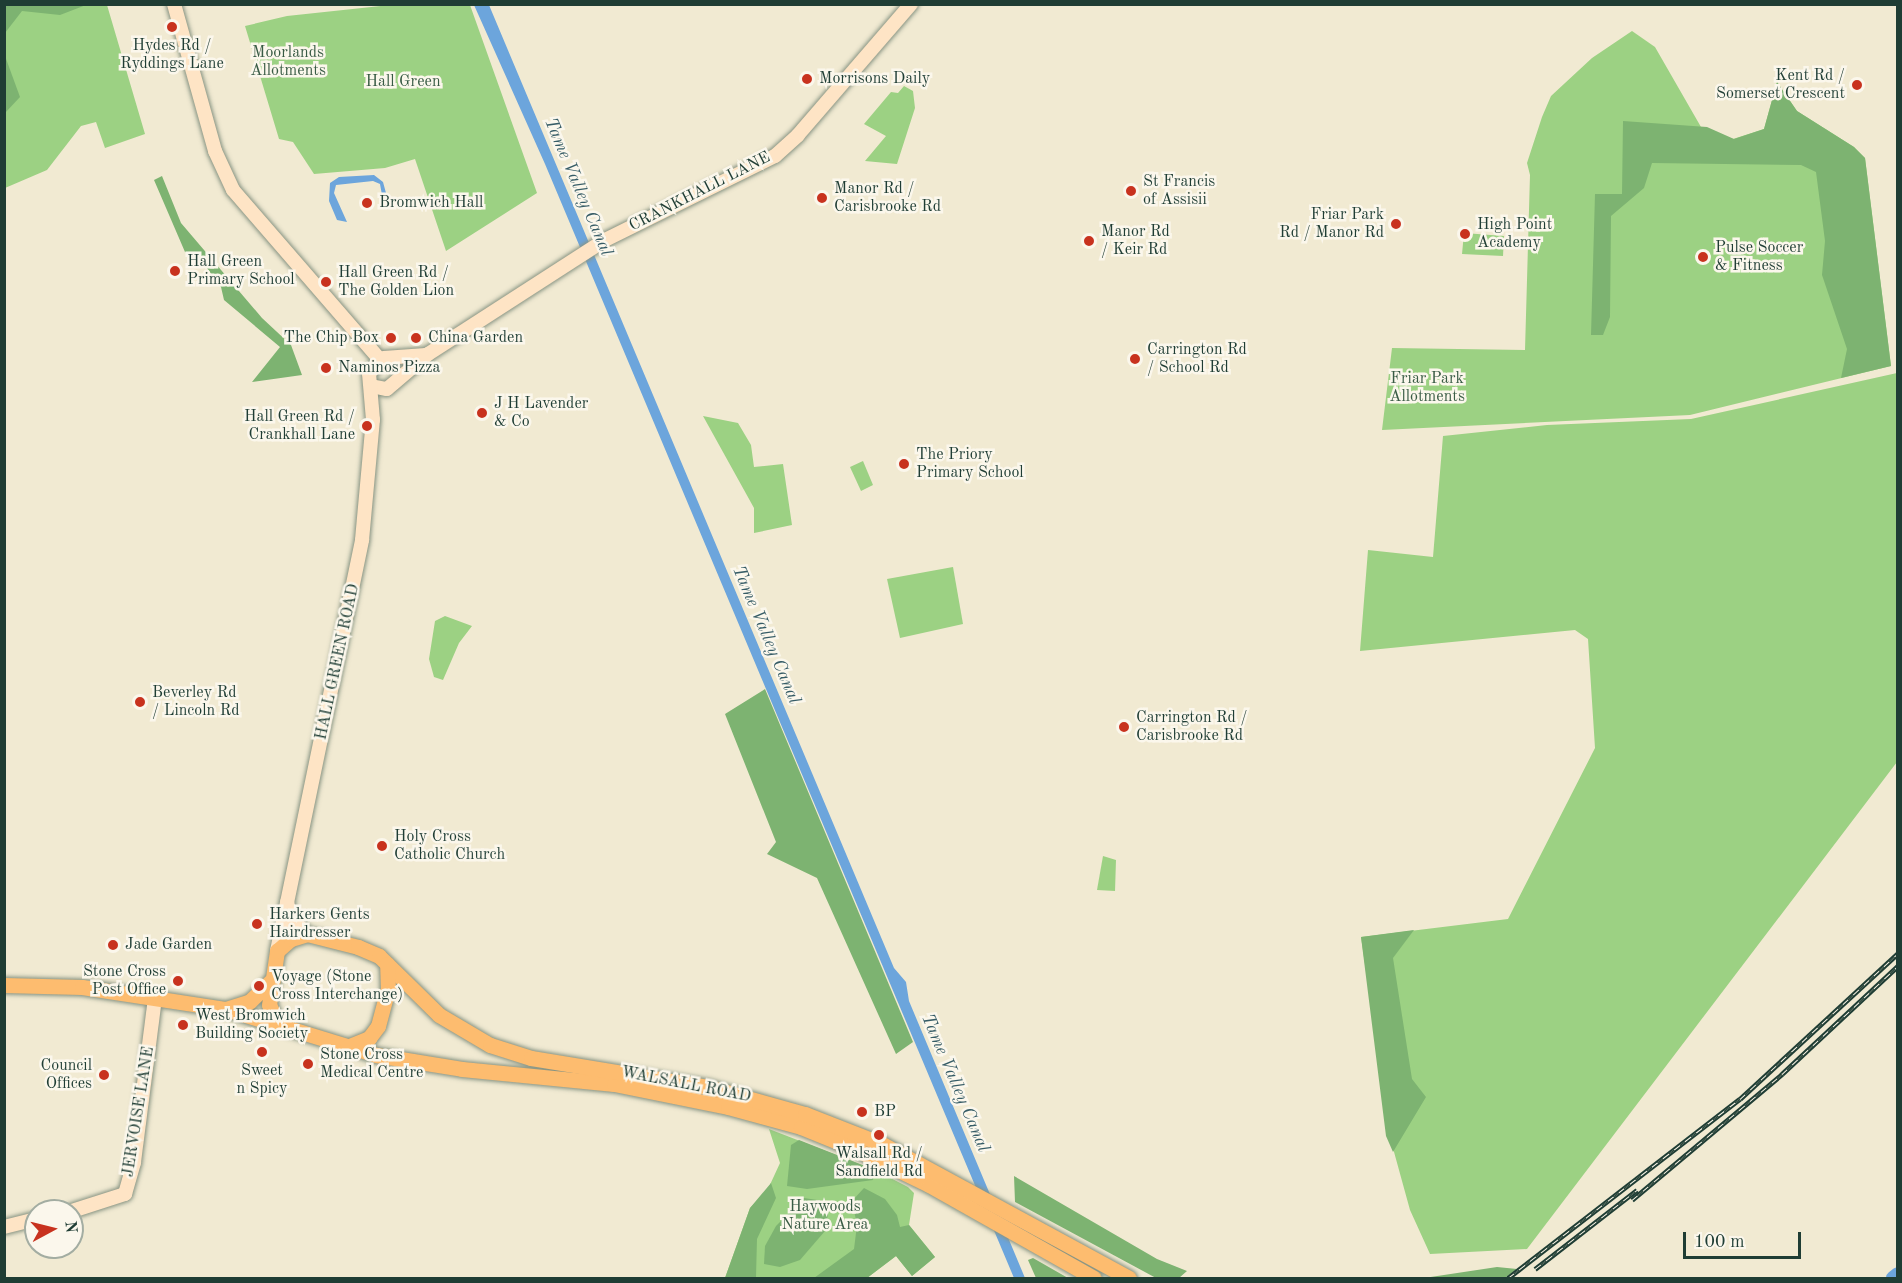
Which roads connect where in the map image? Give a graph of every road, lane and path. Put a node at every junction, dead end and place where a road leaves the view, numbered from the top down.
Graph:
1 (911, 4) edge
2 (174, 6) edge
3 (428, 354) junction
4 (385, 359) junction
5 (391, 385) junction
6 (371, 386) junction
7 (373, 420) junction
8 (287, 902) junction
9 (307, 934) junction
10 (277, 951) junction
11 (387, 964) junction
12 (270, 982) junction
13 (4, 985) edge
14 (155, 998) junction
15 (173, 1000) junction
16 (226, 1009) junction
17 (279, 1026) junction
18 (153, 1030) junction
19 (490, 1045) junction
20 (347, 1047) junction
21 (477, 1070) junction
22 (873, 1141) junction
23 (940, 1191) junction
24 (84, 1207) edge
25 (24, 1222) edge
26 (4, 1227) edge
27 (1094, 1278) edge
28 (1129, 1278) edge

1 - 3 street, CRANKHALL LANE
2 - 4 street
3 - 4 street
3 - 5 street
4 - 5 street
4 - 6 street
5 - 6 street
5 - 7 street, HALL GREEN ROAD
6 - 7 street, HALL GREEN ROAD
7 - 8 street, HALL GREEN ROAD
8 - 9 street
8 - 10 street, HALL GREEN ROAD
9 - 10 main road
9 - 11 main road, WALSALL ROAD
10 - 12 main road
11 - 19 main road, WALSALL ROAD
11 - 20 main road
12 - 16 main road
12 - 17 main road
13 - 14 main road, WALSALL ROAD
14 - 15 main road, WALSALL ROAD
14 - 18 street, JERVOISE LANE
15 - 16 main road, WALSALL ROAD
15 - 18 street, JERVOISE LANE
16 - 17 main road, WALSALL ROAD
17 - 20 main road, WALSALL ROAD
18 - 24 street, JERVOISE LANE
19 - 21 main road
19 - 22 main road, WALSALL ROAD
20 - 21 main road, WALSALL ROAD
21 - 23 main road, WALSALL ROAD
22 - 23 main road
22 - 28 main road, WALSALL ROAD
23 - 27 main road, WALSALL ROAD
25 - 26 street

